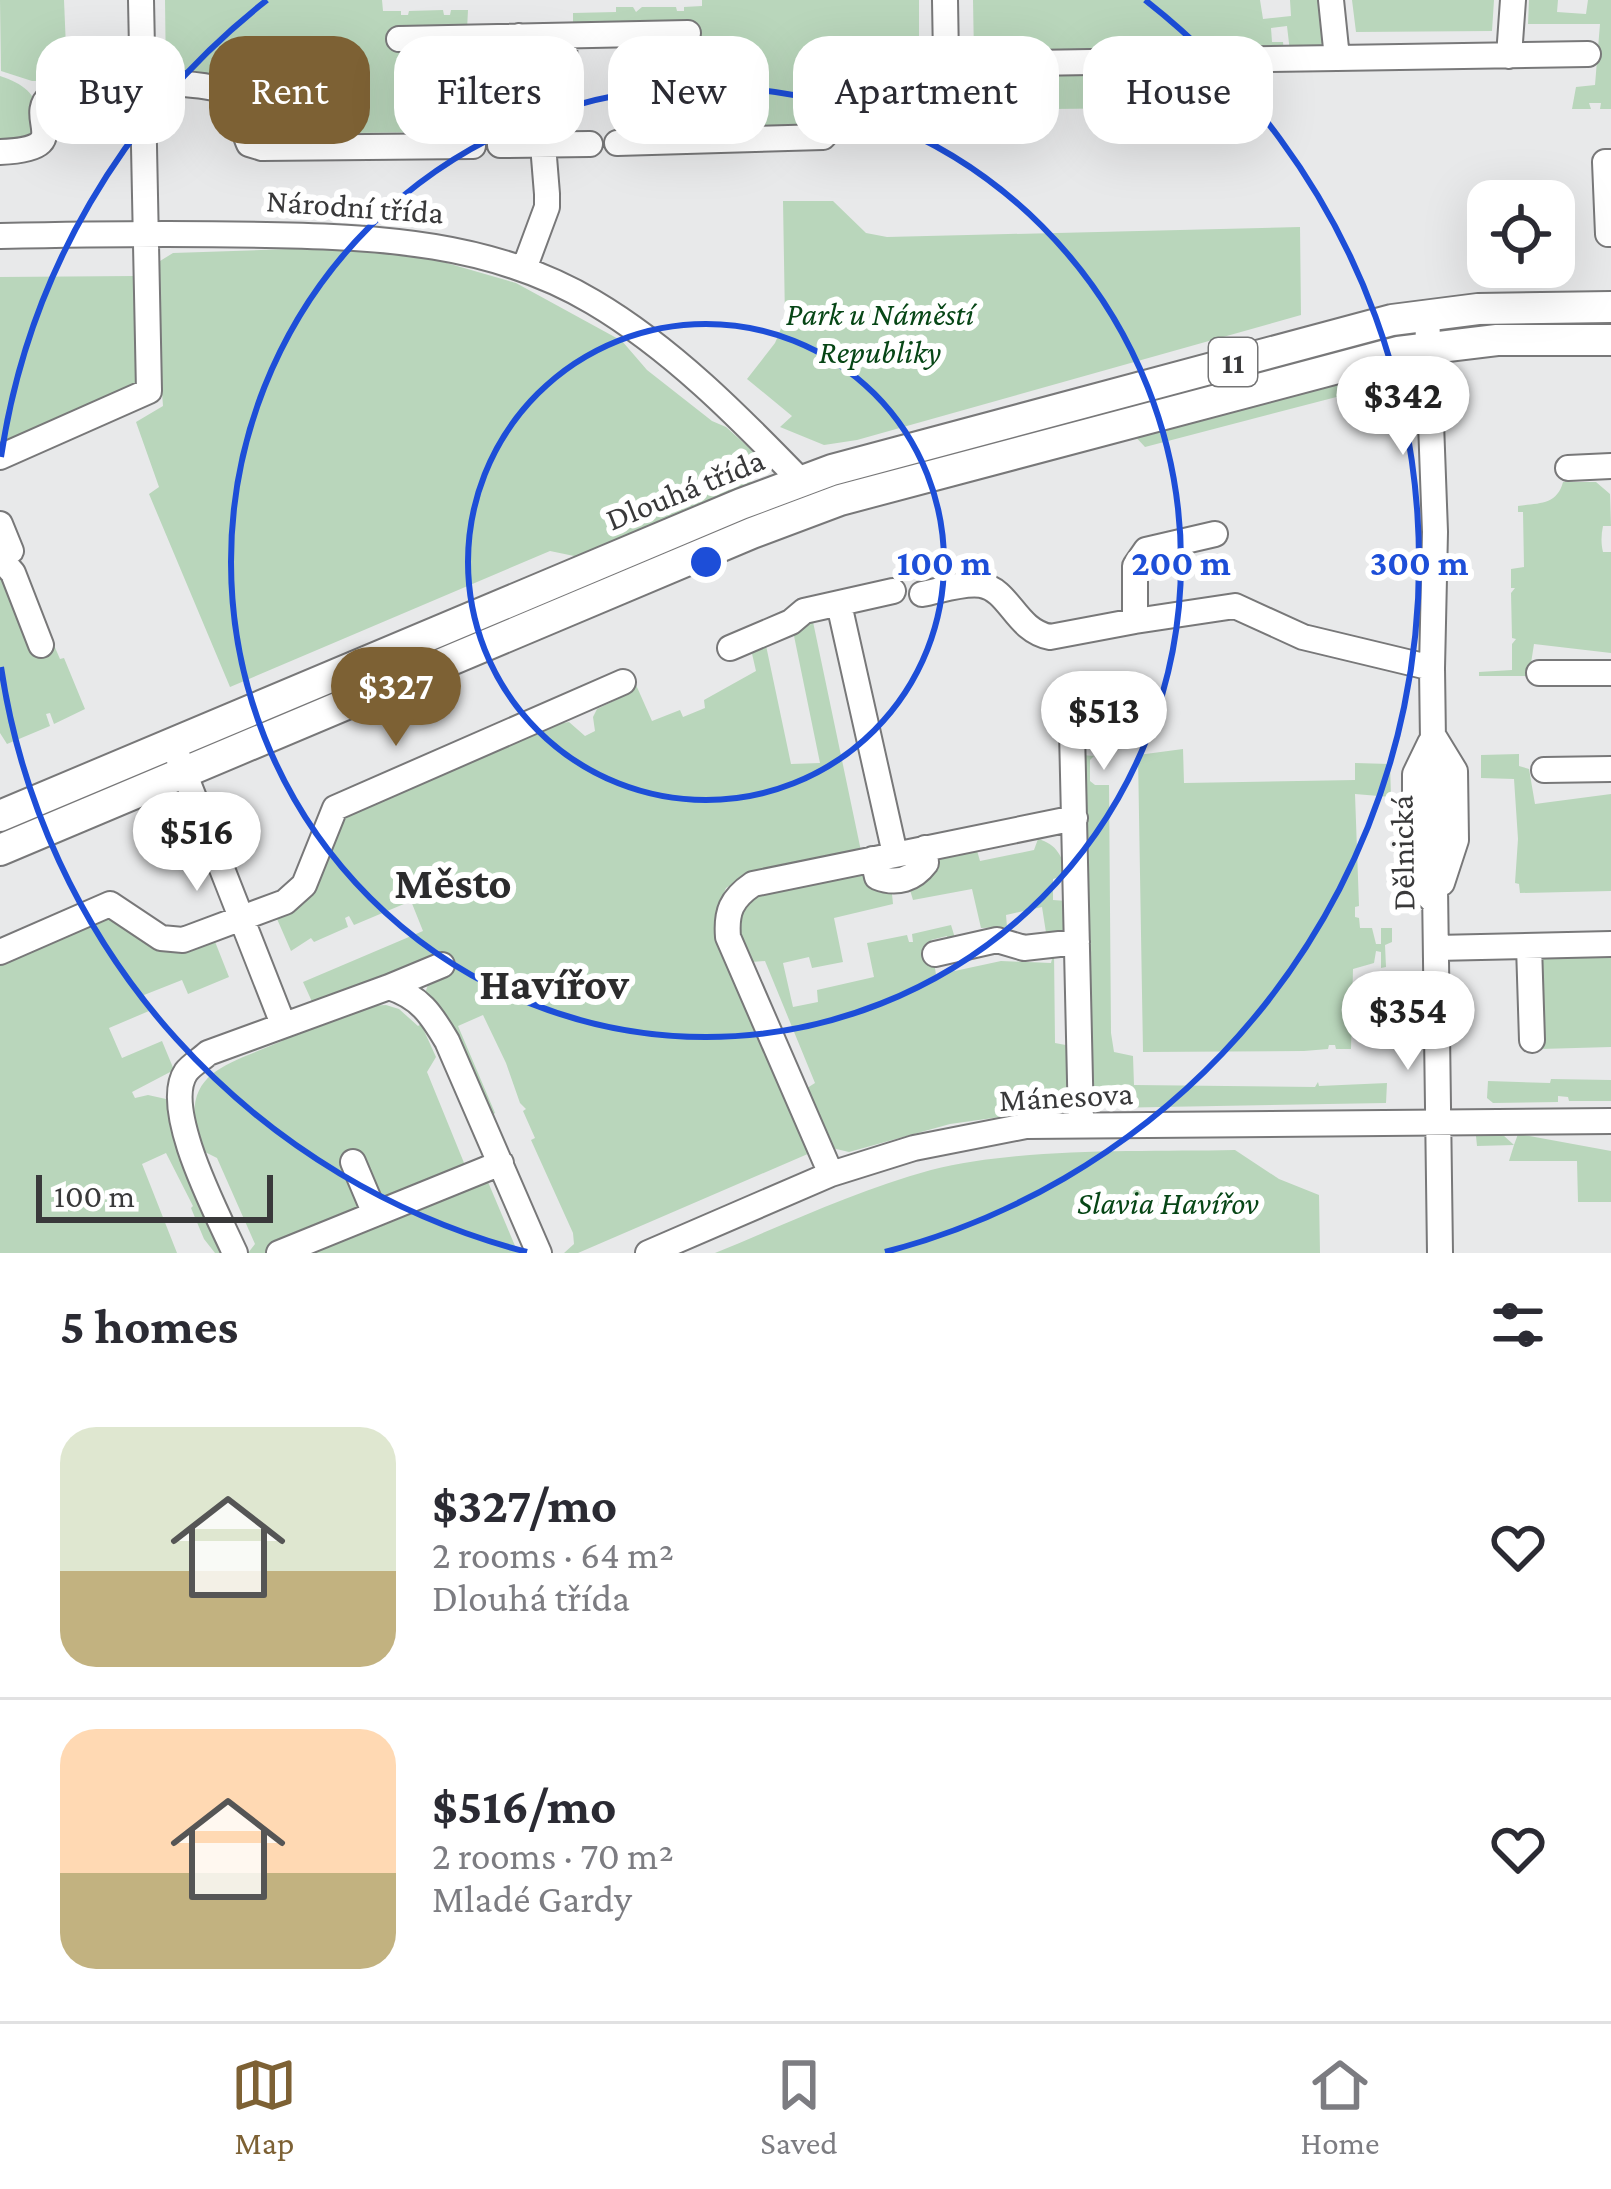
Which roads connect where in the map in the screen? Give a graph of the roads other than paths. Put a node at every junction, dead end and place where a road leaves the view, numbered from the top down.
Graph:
1 (141, 0) edge
2 (945, 0) edge
3 (1331, 0) edge
4 (1513, 0) edge
5 (688, 33) dead end
6 (564, 35) junction
7 (142, 36) edge
8 (519, 36) edge
9 (946, 36) edge
10 (1588, 54) dead end
11 (1509, 56) junction
12 (1337, 58) junction
13 (1059, 63) edge
14 (185, 85) edge
15 (590, 143) dead end
16 (40, 144) edge
17 (144, 144) edge
18 (542, 145) junction
19 (473, 146) dead end
20 (500, 146) dead end
21 (0, 152) edge
22 (1611, 162) edge
23 (146, 233) junction
24 (1611, 234) edge
25 (0, 236) edge
26 (524, 269) junction
27 (1611, 307) edge
28 (1426, 313) junction
29 (1611, 340) edge
30 (1431, 346) junction
31 (0, 457) edge
32 (1611, 466) edge
33 (1568, 468) dead end
34 (801, 481) junction
35 (840, 500) junction
36 (0, 524) edge
37 (1215, 534) dead end
38 (0, 558) edge
39 (893, 591) dead end
40 (922, 594) dead end
41 (839, 604) junction
42 (1135, 621) junction
43 (41, 645) dead end
44 (730, 648) dead end
45 (1432, 668) junction
46 (1539, 673) dead end
47 (1611, 673) edge
48 (623, 682) dead end
49 (1072, 731) dead end
50 (178, 758) junction
51 (1611, 769) edge
52 (1544, 770) dead end
53 (0, 816) edge
54 (1075, 818) junction
55 (0, 850) edge
56 (884, 856) junction
57 (240, 920) junction
58 (1077, 942) junction
59 (1611, 944) edge
60 (1529, 946) junction
61 (1436, 948) junction
62 (0, 952) edge
63 (935, 954) dead end
64 (442, 965) dead end
65 (401, 991) junction
66 (283, 1024) junction
67 (1532, 1040) dead end
68 (1438, 1120) junction
69 (1611, 1121) edge
70 (1081, 1124) junction
71 (353, 1162) dead end
72 (501, 1163) junction
73 (831, 1174) junction
74 (375, 1214) junction
75 (235, 1253) edge
76 (278, 1253) edge
77 (539, 1253) edge
78 (648, 1253) edge
79 (1440, 1253) edge

1 - 7 street
2 - 9 street
3 - 12 street
4 - 11 street
5 - 6 street
6 - 8 street
6 - 18 street
10 - 11 street
11 - 12 street
12 - 13 street
14 - 19 street, Národní třída
15 - 18 street
16 - 21 street
17 - 23 street
18 - 20 street
18 - 26 street
22 - 24 street
23 - 25 street, Národní třída
23 - 26 street, Národní třída
23 - 31 street
26 - 34 street, Národní třída
27 - 28 main road, 11
28 - 30 street, Dělnická
28 - 34 main road, Dlouhá třída / 11
29 - 30 main road, 11
30 - 35 main road, 11
30 - 45 street, Dělnická
32 - 33 street
34 - 35 main road, Národní třída
34 - 50 main road, Dlouhá třída / 11
35 - 50 main road, Dlouhá třída / 11
36 - 38 street
37 - 42 street
38 - 43 street
39 - 41 street
40 - 42 street
41 - 44 street
41 - 56 street
42 - 45 street
45 - 61 street, Dělnická
46 - 47 street
48 - 57 street
49 - 54 street
50 - 53 main road, Dlouhá třída / 11
50 - 55 main road, Dlouhá třída / 11
50 - 57 street
51 - 52 street
54 - 56 street
54 - 58 street
56 - 73 street
57 - 62 street
57 - 66 street
58 - 63 street
58 - 70 street
59 - 60 street
60 - 61 street
60 - 67 street
61 - 68 street, Dělnická
64 - 65 street
65 - 66 street
65 - 72 street
66 - 75 street
68 - 69 street, Mánesova
68 - 70 street, Mánesova
68 - 79 street, Dělnická
70 - 73 street, Mánesova
71 - 74 street
72 - 74 street
72 - 77 street
73 - 78 street, Mánesova
74 - 76 street

